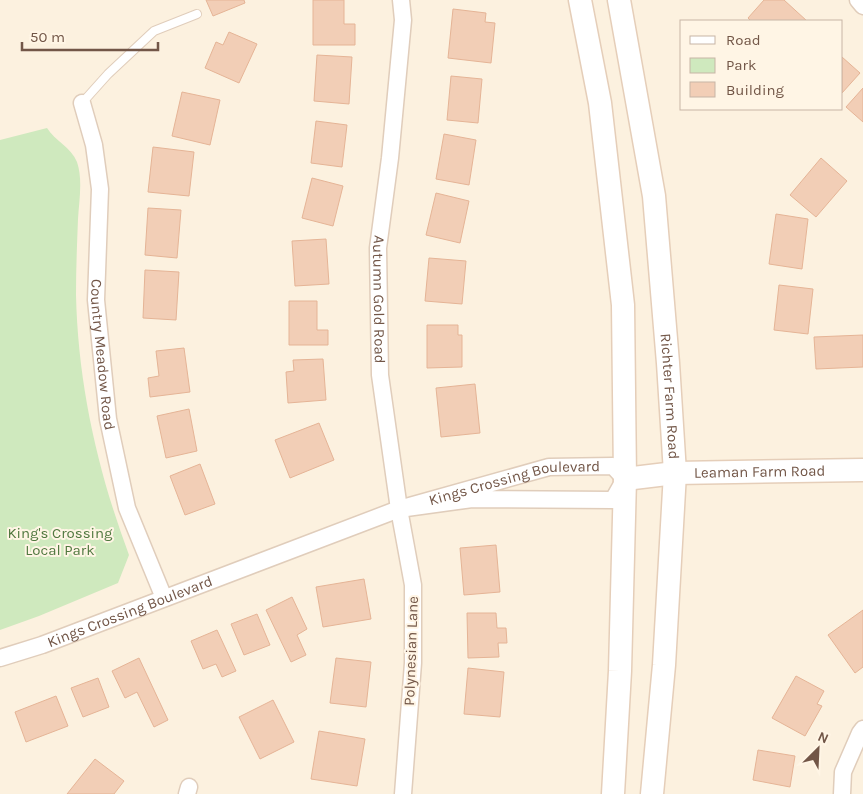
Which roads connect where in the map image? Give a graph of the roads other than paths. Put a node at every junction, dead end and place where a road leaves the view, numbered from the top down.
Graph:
1 (400, 0) edge
2 (580, 0) edge
3 (619, 0) edge
4 (858, 0) edge
5 (863, 6) edge
6 (197, 14) dead end
7 (82, 103) joint
8 (863, 470) edge
9 (675, 473) junction
10 (625, 479) junction
11 (399, 509) junction
12 (164, 598) junction
13 (0, 658) edge
14 (863, 729) edge
15 (403, 794) edge
16 (613, 794) edge
17 (652, 794) edge
18 (842, 794) edge

1 - 11 street, Autumn Gold Road
2 - 10 main road
3 - 9 main road, Richter Farm Road
4 - 5 street
6 - 7 lane
7 - 12 street, Country Meadow Road
8 - 9 main road, Leaman Farm Road
9 - 10 main road, Leaman Farm Road
9 - 17 main road, Richter Farm Road
10 - 11 street, Kings Crossing Boulevard
10 - 11 street, Kings Crossing Boulevard
10 - 16 main road
11 - 12 street, Kings Crossing Boulevard
11 - 15 street, Polynesian Lane
12 - 13 street, Kings Crossing Boulevard
14 - 18 street

